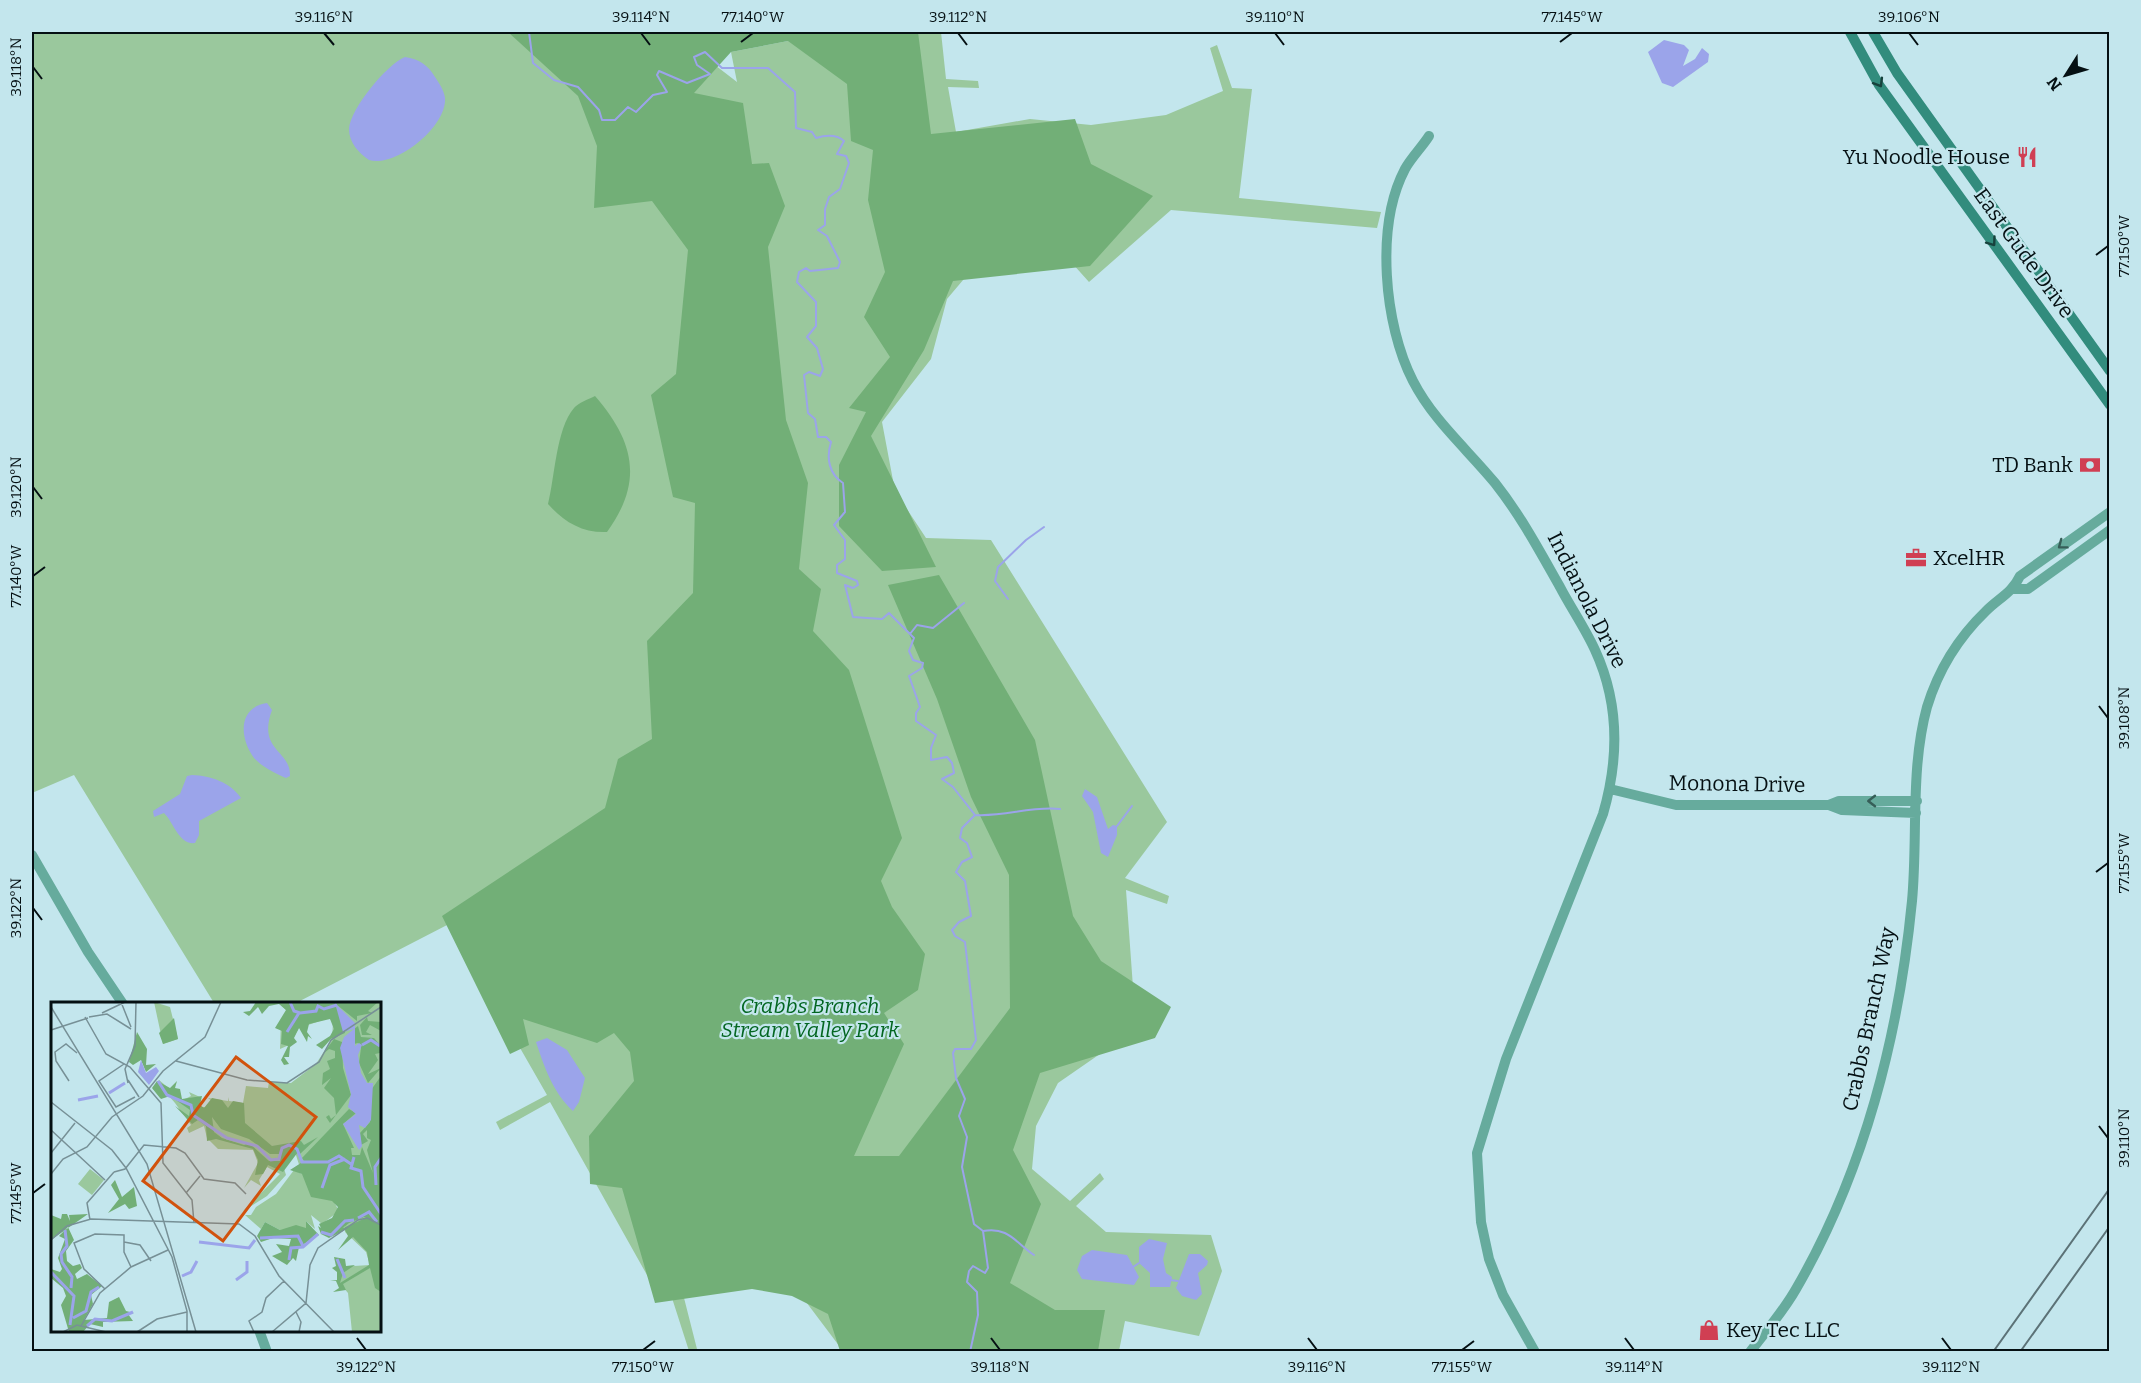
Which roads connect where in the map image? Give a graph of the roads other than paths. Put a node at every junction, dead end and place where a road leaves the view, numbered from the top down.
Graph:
1 (1851, 32) edge
2 (1873, 32) edge
3 (1429, 136) dead end
4 (2109, 371) edge
5 (2109, 405) edge
6 (2109, 512) edge
7 (2109, 530) edge
8 (2014, 589) junction
9 (1610, 789) junction
10 (1917, 801) junction
11 (1829, 805) junction
12 (1916, 813) junction
13 (32, 855) edge
14 (122, 1002) edge
15 (260, 1332) edge
16 (267, 1352) edge
17 (1535, 1352) edge
18 (1750, 1352) edge

1 -> 5 main road, East Gude Drive
2 - 4 main road, East Gude Drive
3 - 9 street, Indianola Drive
6 -> 8 street, Crabbs Branch Way
7 - 8 street, Crabbs Branch Way
8 - 10 street, Crabbs Branch Way
9 - 11 street, Monona Drive
9 - 17 street, Indianola Drive
10 -> 11 street, Monona Drive
10 - 12 street, Crabbs Branch Way
11 - 12 street, Monona Drive
12 - 18 street, Crabbs Branch Way
13 - 14 street
15 - 16 street

